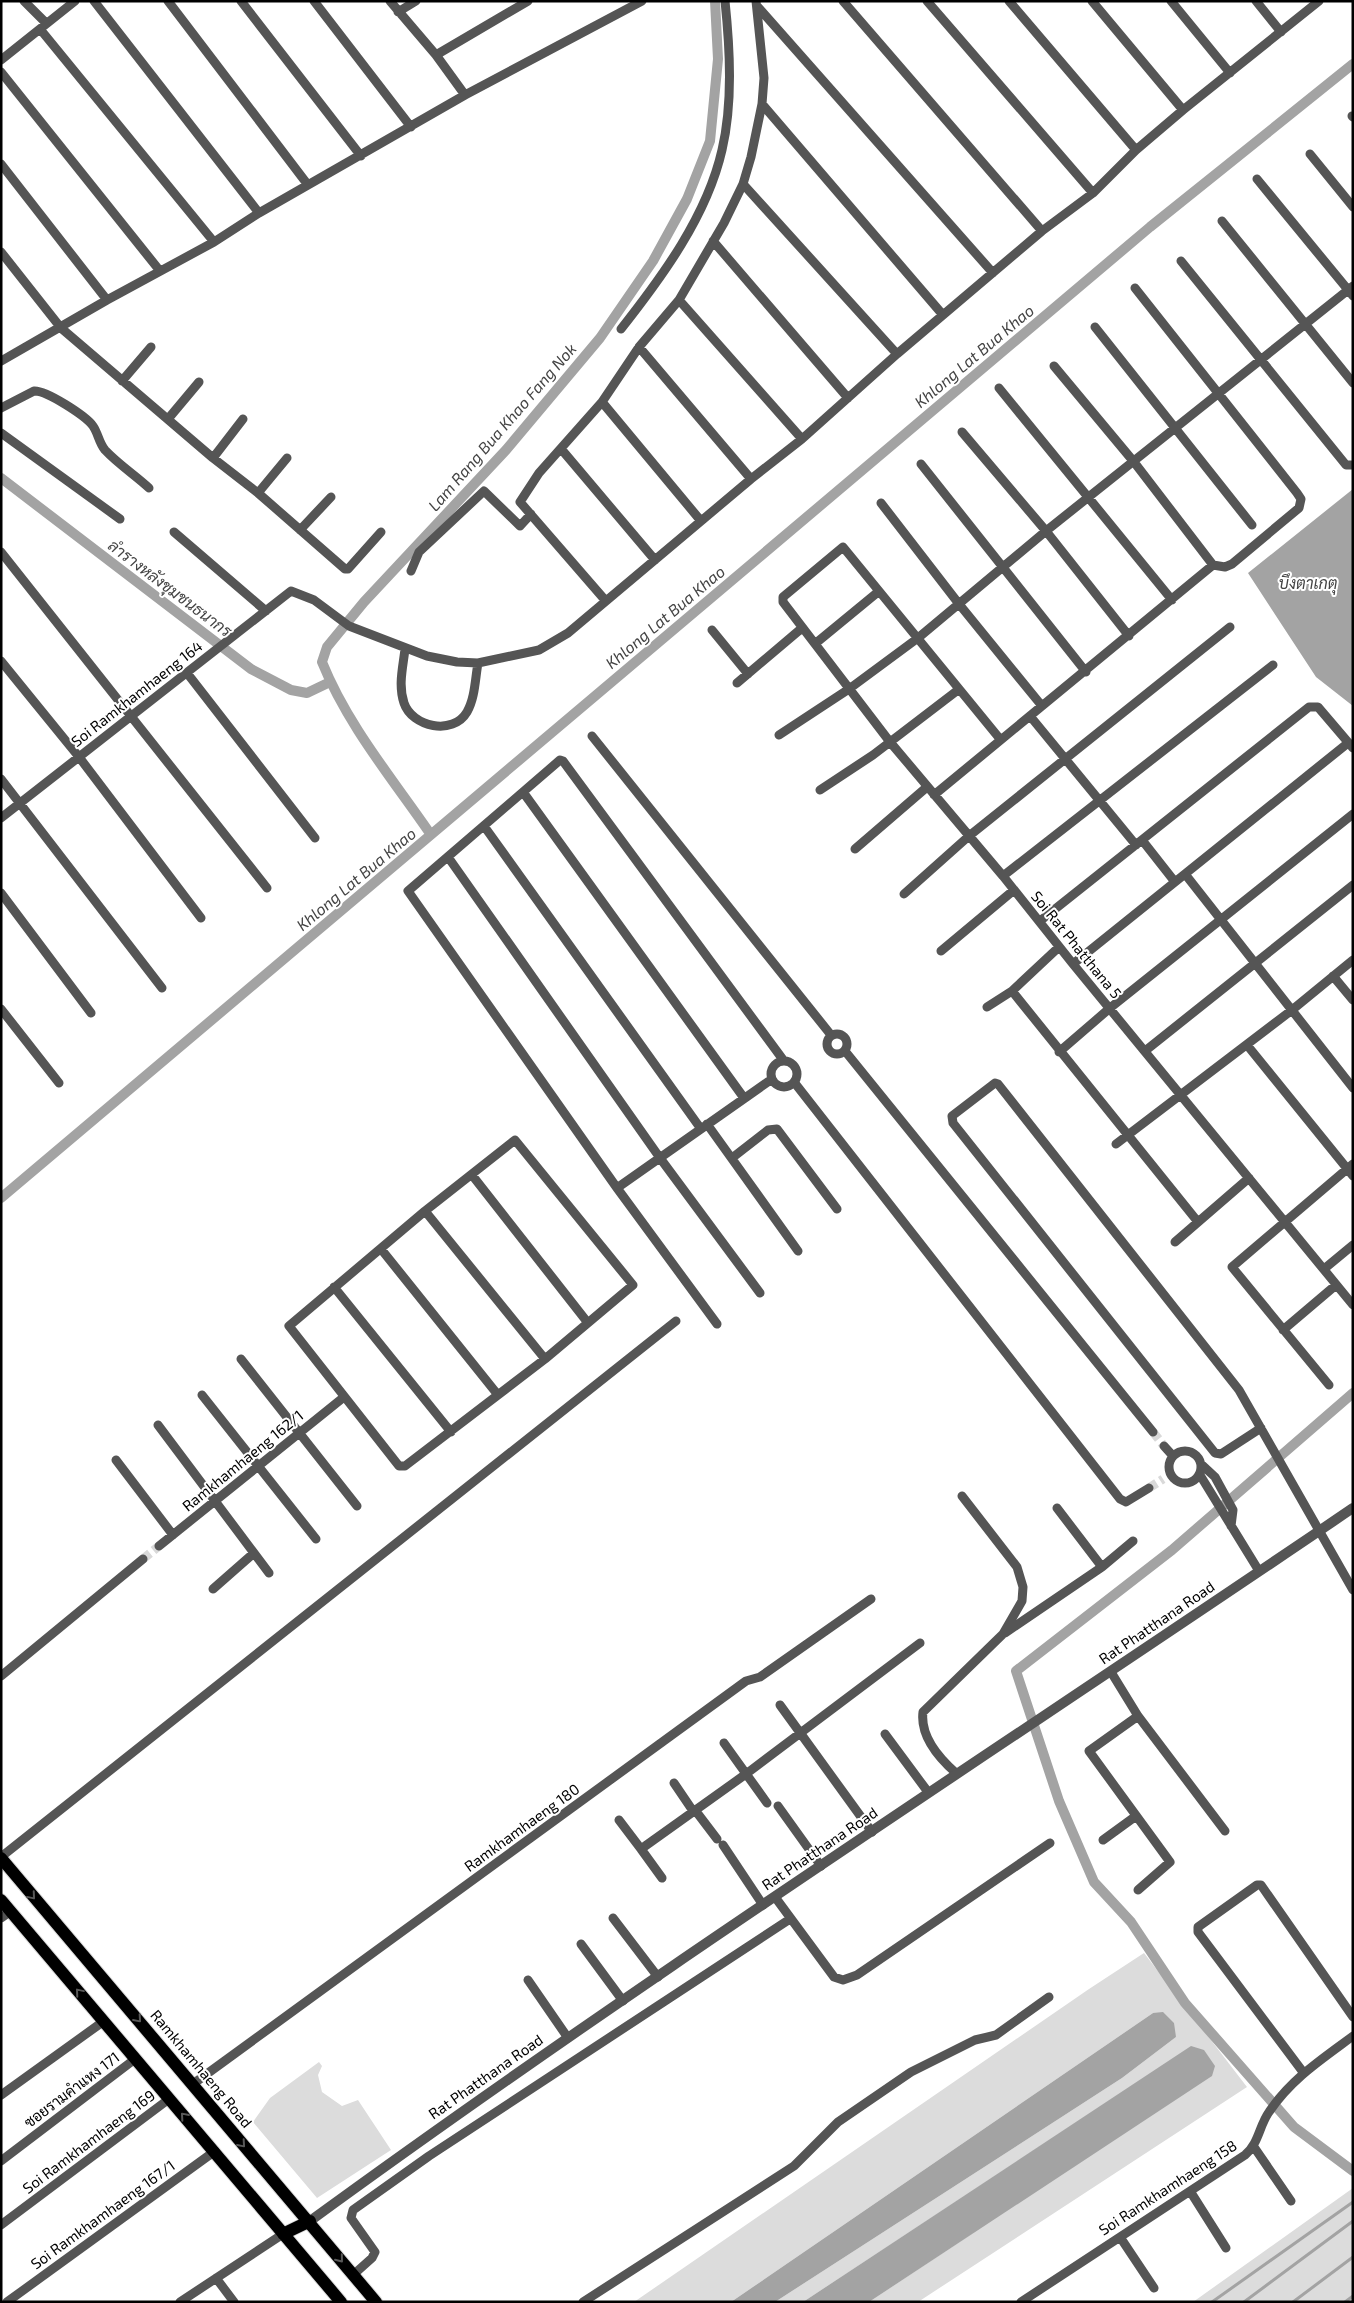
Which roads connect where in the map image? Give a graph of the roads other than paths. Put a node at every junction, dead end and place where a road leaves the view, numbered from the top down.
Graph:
1 (24, 1) edge
2 (75, 1) edge
3 (94, 1) edge
4 (168, 1) edge
5 (241, 1) edge
6 (314, 1) edge
7 (390, 1) edge
8 (416, 1) edge
9 (528, 1) edge
10 (642, 1) edge
11 (725, 1) edge
12 (843, 1) edge
13 (927, 1) edge
14 (1010, 1) edge
15 (1092, 1) edge
16 (1171, 1) edge
17 (1256, 1) edge
18 (1319, 1) edge
19 (757, 3) edge
20 (398, 12) junction
21 (43, 26) junction
22 (1281, 32) junction
23 (436, 56) junction
24 (1, 60) edge
25 (1, 72) edge
26 (1230, 73) junction
27 (465, 95) junction
28 (762, 104) junction
29 (1183, 110) junction
30 (411, 127) junction
31 (1136, 150) junction
32 (1310, 154) dead end
33 (361, 156) junction
34 (1, 164) edge
35 (1257, 179) dead end
36 (743, 184) junction
37 (308, 185) junction
38 (1093, 193) junction
39 (1353, 207) edge
40 (259, 213) junction
41 (1222, 221) dead end
42 (1042, 231) junction
43 (713, 241) junction
44 (214, 242) junction
45 (1, 252) edge
46 (1181, 261) dead end
47 (160, 271) junction
48 (993, 273) junction
49 (1135, 288) dead end
50 (1351, 290) edge
51 (107, 300) junction
52 (679, 300) junction
53 (943, 315) junction
54 (1305, 324) junction
55 (1095, 327) dead end
56 (61, 328) junction
57 (621, 328) dead end
58 (151, 347) dead end
59 (639, 347) junction
60 (897, 354) junction
61 (3, 357) edge
62 (1261, 359) junction
63 (1054, 366) dead end
64 (122, 381) junction
65 (199, 382) dead end
66 (1353, 383) edge
67 (999, 388) dead end
68 (1218, 394) junction
69 (848, 398) junction
70 (602, 402) junction
71 (1, 408) edge
72 (168, 419) junction
73 (243, 419) dead end
74 (1174, 428) junction
75 (962, 432) dead end
76 (1, 433) edge
77 (802, 439) junction
78 (562, 450) junction
79 (213, 458) junction
80 (287, 458) dead end
81 (1134, 462) junction
82 (920, 464) dead end
83 (1353, 465) edge
84 (752, 479) junction
85 (149, 488) dead end
86 (258, 493) junction
87 (331, 496) dead end
88 (1088, 498) junction
89 (882, 503) dead end
90 (531, 514) junction
91 (120, 519) dead end
92 (701, 521) junction
93 (1252, 525) dead end
94 (300, 530) junction
95 (1046, 531) junction
96 (174, 532) dead end
97 (381, 532) dead end
98 (1, 552) edge
99 (655, 560) junction
100 (1213, 565) junction
101 (1005, 568) junction
102 (411, 572) dead end
103 (878, 592) junction
104 (605, 600) junction
105 (1172, 600) junction
106 (959, 604) junction
107 (266, 610) junction
108 (1230, 627) dead end
109 (802, 628) junction
110 (712, 630) dead end
111 (1129, 636) junction
112 (918, 638) junction
113 (816, 643) junction
114 (405, 649) junction
115 (1, 661) edge
116 (478, 663) junction
117 (1273, 665) dead end
118 (187, 672) junction
119 (1086, 672) junction
120 (748, 674) junction
121 (737, 683) dead end
122 (849, 689) junction
123 (958, 690) junction
124 (1042, 706) junction
125 (132, 716) junction
126 (1030, 716) junction
127 (780, 735) dead end
128 (592, 736) dead end
129 (1000, 739) junction
130 (890, 742) junction
131 (1351, 746) edge
132 (79, 757) junction
133 (1065, 759) junction
134 (1, 779) edge
135 (928, 787) junction
136 (820, 790) dead end
137 (524, 792) junction
138 (934, 795) junction
139 (1099, 800) junction
140 (20, 803) junction
141 (1353, 814) edge
142 (1, 818) edge
143 (484, 826) junction
144 (969, 836) junction
145 (315, 838) dead end
146 (1139, 842) junction
147 (855, 849) dead end
148 (448, 857) junction
149 (1184, 874) junction
150 (1003, 876) junction
151 (1175, 882) junction
152 (1353, 885) edge
153 (267, 888) dead end
154 (1014, 890) junction
155 (1, 893) edge
156 (904, 894) dead end
157 (201, 918) dead end
158 (1220, 919) junction
159 (1040, 921) junction
160 (1059, 947) junction
161 (942, 951) dead end
162 (1353, 960) edge
163 (1255, 963) junction
164 (1073, 964) junction
165 (1333, 976) junction
166 (162, 988) dead end
167 (1012, 991) junction
168 (1353, 1000) edge
169 (987, 1007) dead end
170 (1110, 1008) junction
171 (1, 1009) edge
172 (1292, 1010) junction
173 (91, 1012) dead end
174 (831, 1035) junction
175 (1247, 1045) junction
176 (1145, 1050) junction
177 (845, 1051) junction
178 (1059, 1052) junction
179 (784, 1061) junction
180 (772, 1079) junction
181 (794, 1082) junction
182 (59, 1083) dead end
183 (1353, 1088) edge
184 (1180, 1093) junction
185 (744, 1098) junction
186 (704, 1127) junction
187 (1127, 1136) junction
188 (1116, 1144) dead end
189 (660, 1158) junction
190 (732, 1158) junction
191 (1351, 1170) edge
192 (472, 1175) junction
193 (1249, 1178) junction
194 (617, 1188) junction
195 (837, 1209) dead end
196 (425, 1211) junction
197 (1285, 1221) junction
198 (1198, 1222) junction
199 (1175, 1242) dead end
200 (1353, 1245) edge
201 (381, 1249) junction
202 (798, 1251) dead end
203 (1324, 1269) junction
204 (1336, 1285) junction
205 (334, 1287) junction
206 (760, 1293) dead end
207 (1353, 1306) edge
208 (676, 1321) dead end
209 (588, 1323) junction
210 (717, 1324) dead end
211 (1283, 1330) junction
212 (241, 1359) dead end
213 (545, 1359) junction
214 (1329, 1385) dead end
215 (202, 1395) dead end
216 (498, 1395) junction
217 (344, 1397) junction
218 (158, 1425) dead end
219 (1260, 1428) junction
220 (451, 1432) junction
221 (1153, 1432) tunnel mouth
222 (299, 1433) junction
223 (1164, 1446) tunnel mouth
224 (1172, 1456) junction
225 (116, 1460) dead end
226 (1201, 1464) junction
227 (260, 1467) junction
228 (1200, 1476) junction
229 (1149, 1488) tunnel mouth
230 (962, 1496) dead end
231 (215, 1500) junction
232 (356, 1506) dead end
233 (1057, 1508) dead end
234 (1353, 1508) edge
235 (1229, 1523) junction
236 (1319, 1532) junction
237 (173, 1534) junction
238 (316, 1539) dead end
239 (1133, 1541) dead end
240 (159, 1546) tunnel mouth
241 (254, 1553) junction
242 (143, 1559) tunnel mouth
243 (1102, 1567) junction
244 (1259, 1571) junction
245 (268, 1573) dead end
246 (213, 1589) dead end
247 (1353, 1590) edge
248 (871, 1598) dead end
249 (1003, 1634) junction
250 (920, 1643) dead end
251 (1111, 1672) junction
252 (1, 1676) edge
253 (780, 1705) dead end
254 (1138, 1716) junction
255 (801, 1733) junction
256 (885, 1734) dead end
257 (724, 1743) dead end
258 (956, 1773) junction
259 (746, 1774) junction
260 (674, 1784) dead end
261 (928, 1792) junction
262 (767, 1803) dead end
263 (778, 1806) dead end
264 (694, 1811) junction
265 (1136, 1816) junction
266 (619, 1820) dead end
267 (1225, 1831) dead end
268 (872, 1832) junction
269 (1103, 1840) dead end
270 (1050, 1843) dead end
271 (641, 1849) junction
272 (1, 1858) edge
273 (821, 1866) junction
274 (662, 1878) dead end
275 (1138, 1890) dead end
276 (775, 1897) junction
277 (1, 1900) edge
278 (763, 1905) junction
279 (6, 1915) edge
280 (613, 1918) dead end
281 (790, 1919) junction
282 (581, 1944) dead end
283 (658, 1977) junction
284 (528, 1980) dead end
285 (1049, 1997) dead end
286 (623, 2001) junction
287 (1353, 2017) edge
288 (104, 2021) junction
289 (1353, 2036) edge
290 (568, 2038) junction
291 (135, 2059) junction
292 (1303, 2072) junction
293 (193, 2084) junction
294 (1, 2095) edge
295 (169, 2099) junction
296 (419, 2141) junction
297 (1254, 2147) junction
298 (215, 2151) junction
299 (429, 2156) junction
300 (1, 2161) edge
301 (1190, 2191) junction
302 (1291, 2201) dead end
303 (310, 2221) junction
304 (1, 2224) edge
305 (283, 2234) junction
306 (1120, 2237) junction
307 (1226, 2248) dead end
308 (353, 2275) junction
309 (216, 2278) junction
310 (1154, 2288) dead end
311 (8, 2302) edge
312 (180, 2302) edge
313 (234, 2302) edge
314 (341, 2302) edge
315 (376, 2302) edge
316 (583, 2302) edge
317 (1021, 2302) edge

1 - 21 street
2 - 21 street
3 - 40 street
4 - 37 street
5 - 33 street
6 - 30 street
7 - 20 street
8 - 20 street
9 - 23 street
10 - 27 street
11 - 57 street
12 - 42 street
13 - 38 street
14 - 31 street
15 - 29 street
16 - 26 street
17 - 22 street
18 - 22 street
19 - 28 street
19 - 48 street
20 - 23 street
21 - 24 street
21 - 44 street
22 - 26 street
23 - 27 street
25 - 47 street
26 - 29 street
27 - 30 street
28 - 36 street
28 - 53 street
29 - 31 street
30 - 33 street
31 - 38 street
32 - 39 street
33 - 37 street
34 - 51 street
35 - 50 street
36 - 43 street
36 - 60 street
37 - 40 street
38 - 42 street
40 - 44 street
41 - 54 street
42 - 48 street
43 - 52 street
43 - 69 street
44 - 47 street
45 - 56 street
46 - 62 street
47 - 51 street
48 - 53 street
49 - 68 street
50 - 54 street
51 - 56 street
52 - 59 street
52 - 77 street
53 - 60 street
54 - 62 street
54 - 66 street
55 - 74 street
56 - 61 street
56 - 64 street
58 - 64 street
59 - 70 street
59 - 84 street
60 - 69 street
62 - 68 street
62 - 83 street
63 - 81 street
64 - 72 street
65 - 72 street
67 - 88 street
68 - 74 street
68 - 100 street
69 - 77 street
70 - 78 street
70 - 92 street
71 - 85 street
72 - 79 street
73 - 79 street
74 - 81 street
74 - 93 street
75 - 95 street
76 - 91 street
77 - 84 street
78 - 90 street
78 - 99 street
79 - 86 street
80 - 86 street
81 - 88 street
81 - 100 street
82 - 101 street
84 - 92 street
86 - 94 street
87 - 94 street
88 - 95 street
88 - 105 street
89 - 106 street
90 - 102 street
90 - 104 street
92 - 99 street
94 - 97 street
95 - 101 street
95 - 111 street
96 - 107 street
98 - 125 street
99 - 104 street
100 - 105 street
101 - 106 street
101 - 119 street
103 - 109 street, Soi Rat Phatthana 5
103 - 112 street
103 - 113 street
104 - 116 street
105 - 111 street
106 - 112 street
106 - 124 street
107 - 114 street, Soi Ramkhamhaeng 164
107 - 118 street, Soi Ramkhamhaeng 164
108 - 133 street
109 - 113 street, Soi Rat Phatthana 5
109 - 120 street
110 - 120 street
111 - 119 street
112 - 122 street
112 - 123 street
113 - 122 street, Soi Rat Phatthana 5
114 - 116 street
114 - 116 street
115 - 132 street
117 - 139 street
118 - 125 street, Soi Ramkhamhaeng 164
118 - 145 street
119 - 124 street
120 - 121 street
122 - 127 street
122 - 130 street, Soi Rat Phatthana 5
123 - 129 street
123 - 130 street
124 - 126 street
125 - 132 street, Soi Ramkhamhaeng 164
125 - 153 street
126 - 129 street
126 - 133 street
128 - 174 street
129 - 138 street
130 - 135 street, Soi Rat Phatthana 5
130 - 136 street
131 - 146 street
131 - 149 street
132 - 140 street, Soi Ramkhamhaeng 164
132 - 157 street
133 - 139 street
133 - 144 street
134 - 140 street
135 - 138 street, Soi Rat Phatthana 5
135 - 147 street
137 - 143 street
137 - 179 street
137 - 185 street
138 - 144 street, Soi Rat Phatthana 5
139 - 146 street
139 - 150 street
140 - 142 street, Soi Ramkhamhaeng 164
140 - 166 street
141 - 158 street
143 - 148 street
143 - 186 street
144 - 150 street, Soi Rat Phatthana 5
144 - 156 street
146 - 151 street
146 - 159 street
148 - 189 street
148 - 194 street
149 - 151 street
149 - 158 street
150 - 154 street, Soi Rat Phatthana 5
151 - 164 street
152 - 163 street
154 - 159 street, Soi Rat Phatthana 5
154 - 161 street
155 - 173 street
158 - 163 street
158 - 170 street
159 - 160 street, Soi Rat Phatthana 5
160 - 164 street, Soi Rat Phatthana 5
160 - 167 street
162 - 165 street
163 - 172 street
163 - 176 street
164 - 170 street, Soi Rat Phatthana 5
165 - 168 street
165 - 172 street
167 - 169 street
167 - 178 street
170 - 176 street, Soi Rat Phatthana 5
170 - 178 street
171 - 182 street
172 - 175 street
172 - 183 street
174 - 177 street
174 - 177 street
175 - 184 street
175 - 191 street
176 - 184 street, Soi Rat Phatthana 5
177 - 221 street
178 - 187 street
179 - 180 street
179 - 181 street
180 - 181 street
180 - 185 street
181 - 229 street
184 - 187 street
184 - 193 street, Soi Rat Phatthana 5
185 - 186 street
186 - 189 street
186 - 190 street
187 - 188 street
187 - 198 street
189 - 194 street
189 - 206 street
190 - 195 street
190 - 202 street
191 - 197 street
192 - 196 street
192 - 209 street
192 - 209 street
193 - 197 street, Soi Rat Phatthana 5
193 - 198 street
194 - 210 street
196 - 201 street
196 - 213 street
197 - 203 street, Soi Rat Phatthana 5
197 - 211 street
198 - 199 street
200 - 203 street
201 - 205 street
201 - 216 street
203 - 204 street, Soi Rat Phatthana 5
204 - 207 street, Soi Rat Phatthana 5
204 - 211 street
205 - 217 street
205 - 220 street
208 - 272 street
209 - 213 street
211 - 214 street
212 - 222 street
213 - 216 street
215 - 227 street
216 - 220 street
217 - 220 street
217 - 222 street, Ramkhamhaeng 162/1
218 - 231 street
219 - 219 street
219 - 236 street
222 - 227 street, Ramkhamhaeng 162/1
222 - 232 street
223 - 224 street
224 - 226 street
224 - 228 street
225 - 237 street
226 - 228 street
226 - 235 street
227 - 231 street, Ramkhamhaeng 162/1
227 - 238 street
228 - 235 street
230 - 249 street
231 - 237 street, Ramkhamhaeng 162/1
231 - 241 street
233 - 243 street
234 - 236 street, Rat Phatthana Road
235 - 244 street
236 - 244 street, Rat Phatthana Road
236 - 247 street
237 - 240 street, Ramkhamhaeng 162/1
239 - 243 street
241 - 245 street
241 - 246 street
242 - 252 street
243 - 249 street
244 - 251 street, Rat Phatthana Road
248 - 293 street, Ramkhamhaeng 180
249 - 258 street
250 - 255 street
251 - 254 street
251 - 258 street, Rat Phatthana Road
253 - 255 street
254 - 265 street
254 - 267 street
255 - 259 street
255 - 268 street
256 - 261 street
257 - 259 street
258 - 261 street, Rat Phatthana Road
259 - 262 street
259 - 264 street
260 - 264 street
261 - 268 street, Rat Phatthana Road
263 - 273 street
264 - 271 street
264 - 278 street
265 - 269 street
265 - 275 street
266 - 271 street
268 - 273 street, Rat Phatthana Road
270 - 281 street
271 - 274 street
272 -> 293 main road, Ramkhamhaeng Road
273 - 276 street, Rat Phatthana Road
276 - 278 street, Rat Phatthana Road
276 - 281 street
277 - 279 main road
278 - 283 street, Rat Phatthana Road
288 -> 279 main road
280 - 283 street
281 - 299 street
282 - 286 street
283 - 286 street, Rat Phatthana Road
284 - 290 street
285 - 316 street
286 - 290 street, Rat Phatthana Road
287 - 292 street
288 - 291 main road
288 - 294 street
289 - 292 street, Soi Ramkhamhaeng 158
290 - 296 street, Rat Phatthana Road
291 - 295 main road
291 - 300 street, ซอยรามคำแหง 171
292 - 297 street, Soi Ramkhamhaeng 158
293 -> 303 main road, Ramkhamhaeng Road
298 -> 295 main road
295 - 304 street, Soi Ramkhamhaeng 169
296 - 299 street
296 - 303 street, Rat Phatthana Road
297 - 301 street, Soi Ramkhamhaeng 158
297 - 302 street
298 - 305 main road
298 - 311 street, Soi Ramkhamhaeng 167/1
299 - 308 street
301 - 306 street, Soi Ramkhamhaeng 158
301 - 307 street
303 - 305 main road
303 -> 308 main road, Ramkhamhaeng Road
305 - 309 street
305 - 314 main road
306 - 310 street
306 - 317 street, Soi Ramkhamhaeng 158
308 - 315 main road, Ramkhamhaeng Road
309 - 312 street
309 - 313 street

